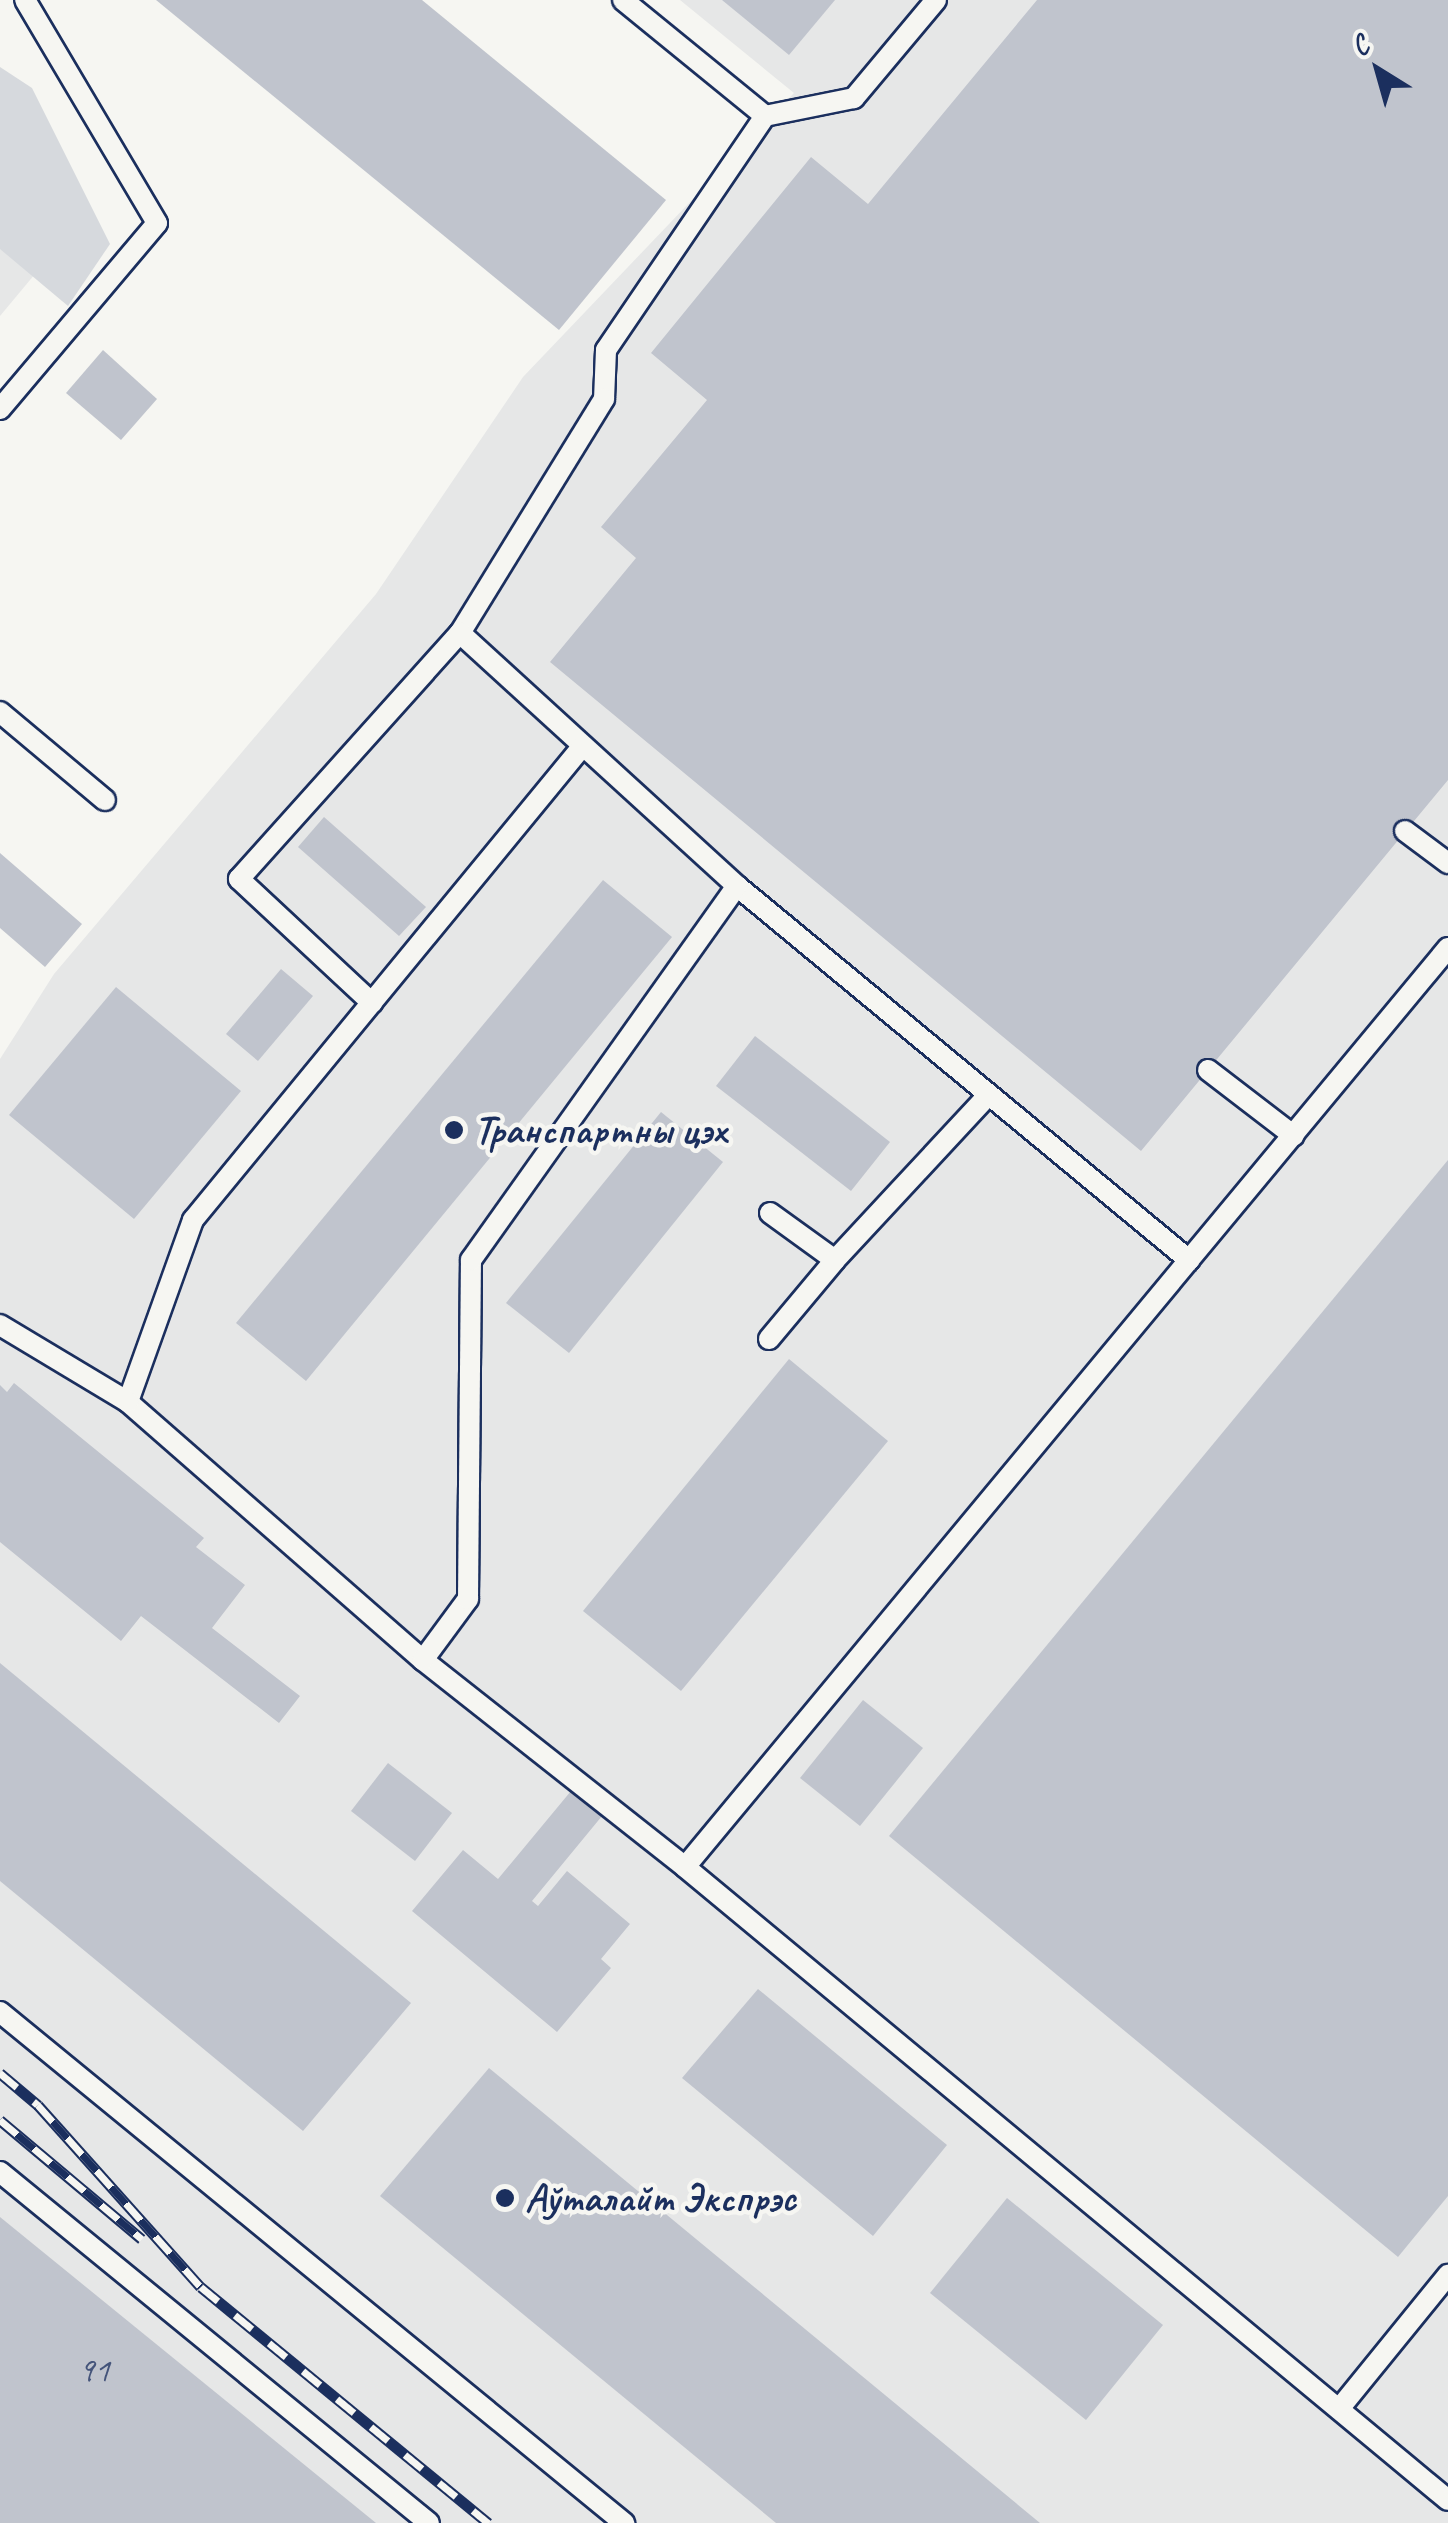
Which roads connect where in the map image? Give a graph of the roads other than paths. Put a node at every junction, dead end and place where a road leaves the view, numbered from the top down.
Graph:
1 (24, 0) edge
2 (624, 0) edge
3 (936, 0) edge
4 (764, 116) junction
5 (0, 410) edge
6 (460, 634) junction
7 (0, 712) edge
8 (582, 748) junction
9 (105, 800) dead end
10 (1406, 831) dead end
11 (1448, 863) edge
12 (737, 886) junction
13 (1448, 948) edge
14 (372, 1002) junction
15 (1208, 1070) dead end
16 (989, 1094) junction
17 (1294, 1136) junction
18 (770, 1213) dead end
19 (834, 1260) junction
20 (1190, 1260) junction
21 (0, 1325) edge
22 (769, 1339) dead end
23 (128, 1402) junction
24 (423, 1660) junction
25 (685, 1867) junction
26 (0, 2014) edge
27 (0, 2172) edge
28 (1448, 2276) edge
29 (1339, 2409) junction
30 (1444, 2489) edge
31 (429, 2523) edge
32 (624, 2523) edge

1 - 5 lane
2 - 4 lane
3 - 4 lane
4 - 6 lane
6 - 8 lane
6 - 14 lane
7 - 9 lane
8 - 12 lane
8 - 14 lane
10 - 11 lane
12 - 16 lane
12 - 24 lane
13 - 17 lane
14 - 23 lane
15 - 17 lane
16 - 19 lane
16 - 20 lane
17 - 20 lane
18 - 19 lane
19 - 22 lane
20 - 25 lane
21 - 23 lane
23 - 24 lane
24 - 25 lane
25 - 29 lane
26 - 32 lane
27 - 31 lane
28 - 29 lane
29 - 30 lane

